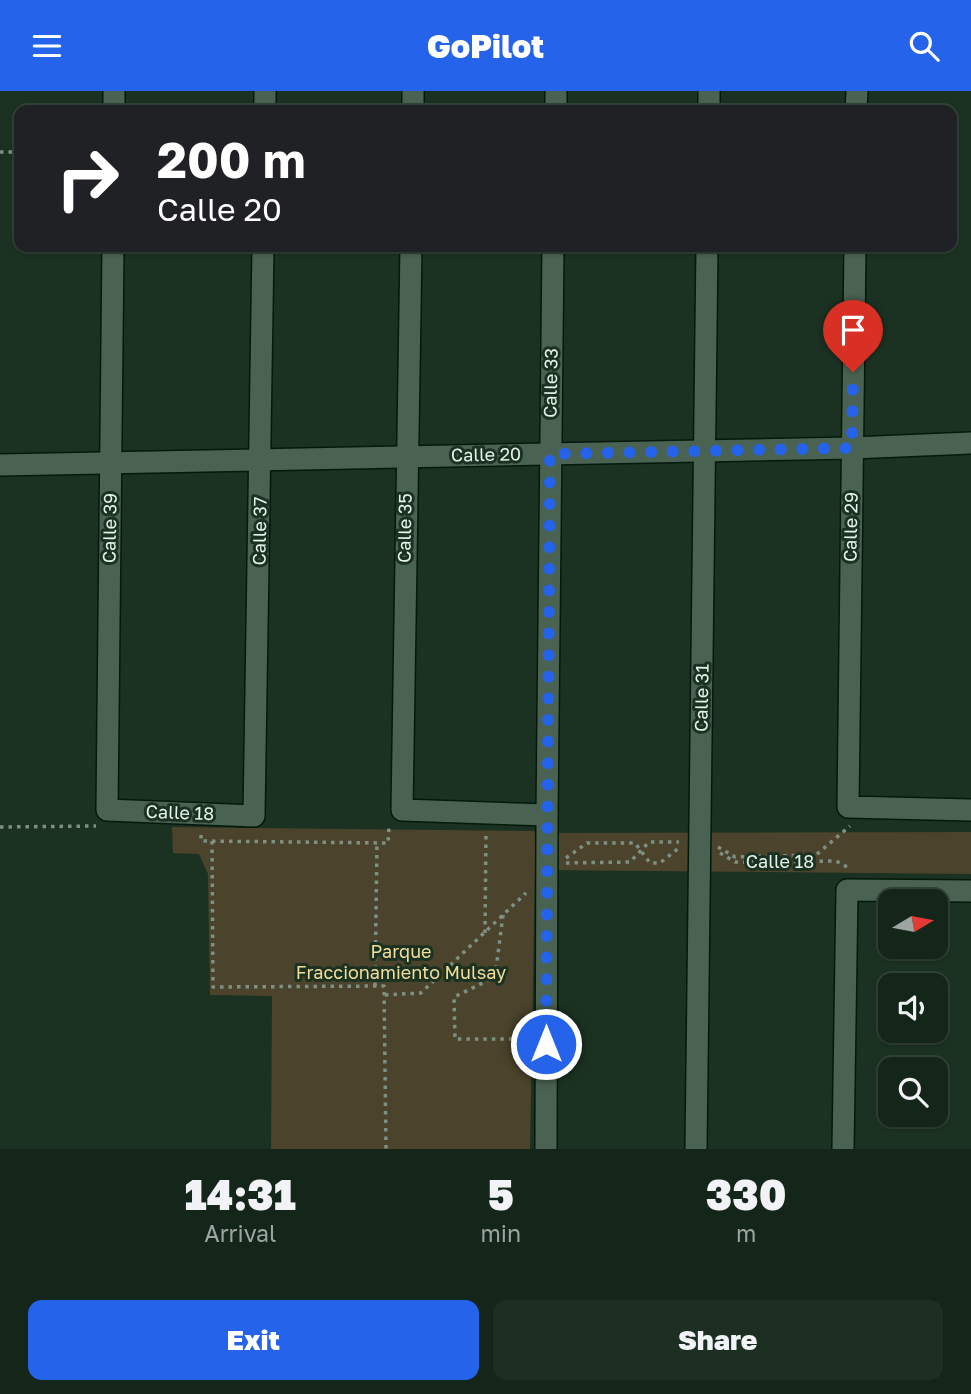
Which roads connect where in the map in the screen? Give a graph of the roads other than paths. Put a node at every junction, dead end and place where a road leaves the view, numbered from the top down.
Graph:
1 (113, 252) edge
2 (263, 252) edge
3 (411, 252) edge
4 (553, 252) edge
5 (708, 252) edge
6 (855, 252) edge
7 (971, 443) edge
8 (852, 448) junction
9 (705, 451) junction
10 (550, 454) junction
11 (406, 457) junction
12 (261, 459) junction
13 (111, 462) junction
14 (0, 465) edge
15 (971, 810) edge
16 (547, 815) junction
17 (254, 816) joint
18 (104, 818) joint
19 (971, 891) edge
20 (546, 1149) edge
21 (696, 1149) edge
22 (843, 1149) edge

1 - 13 street, Calle 39
2 - 12 street, Calle 37
3 - 11 street, Calle 35
4 - 10 street, Calle 33
5 - 9 street, Calle 31
6 - 8 street, Calle 29
7 - 8 street, Calle 20
8 - 9 street, Calle 20
8 - 15 street, Calle 29
9 - 10 street, Calle 20
9 - 21 street, Calle 31
10 - 11 street, Calle 20
10 - 16 street, Calle 33
11 - 12 street, Calle 20
11 - 16 street, Calle 35
12 - 13 street, Calle 20
12 - 17 street, Calle 37
13 - 14 street, Calle 20
13 - 18 street, Calle 39
16 - 20 street, Calle 33
17 - 18 street, Calle 18
19 - 22 street

